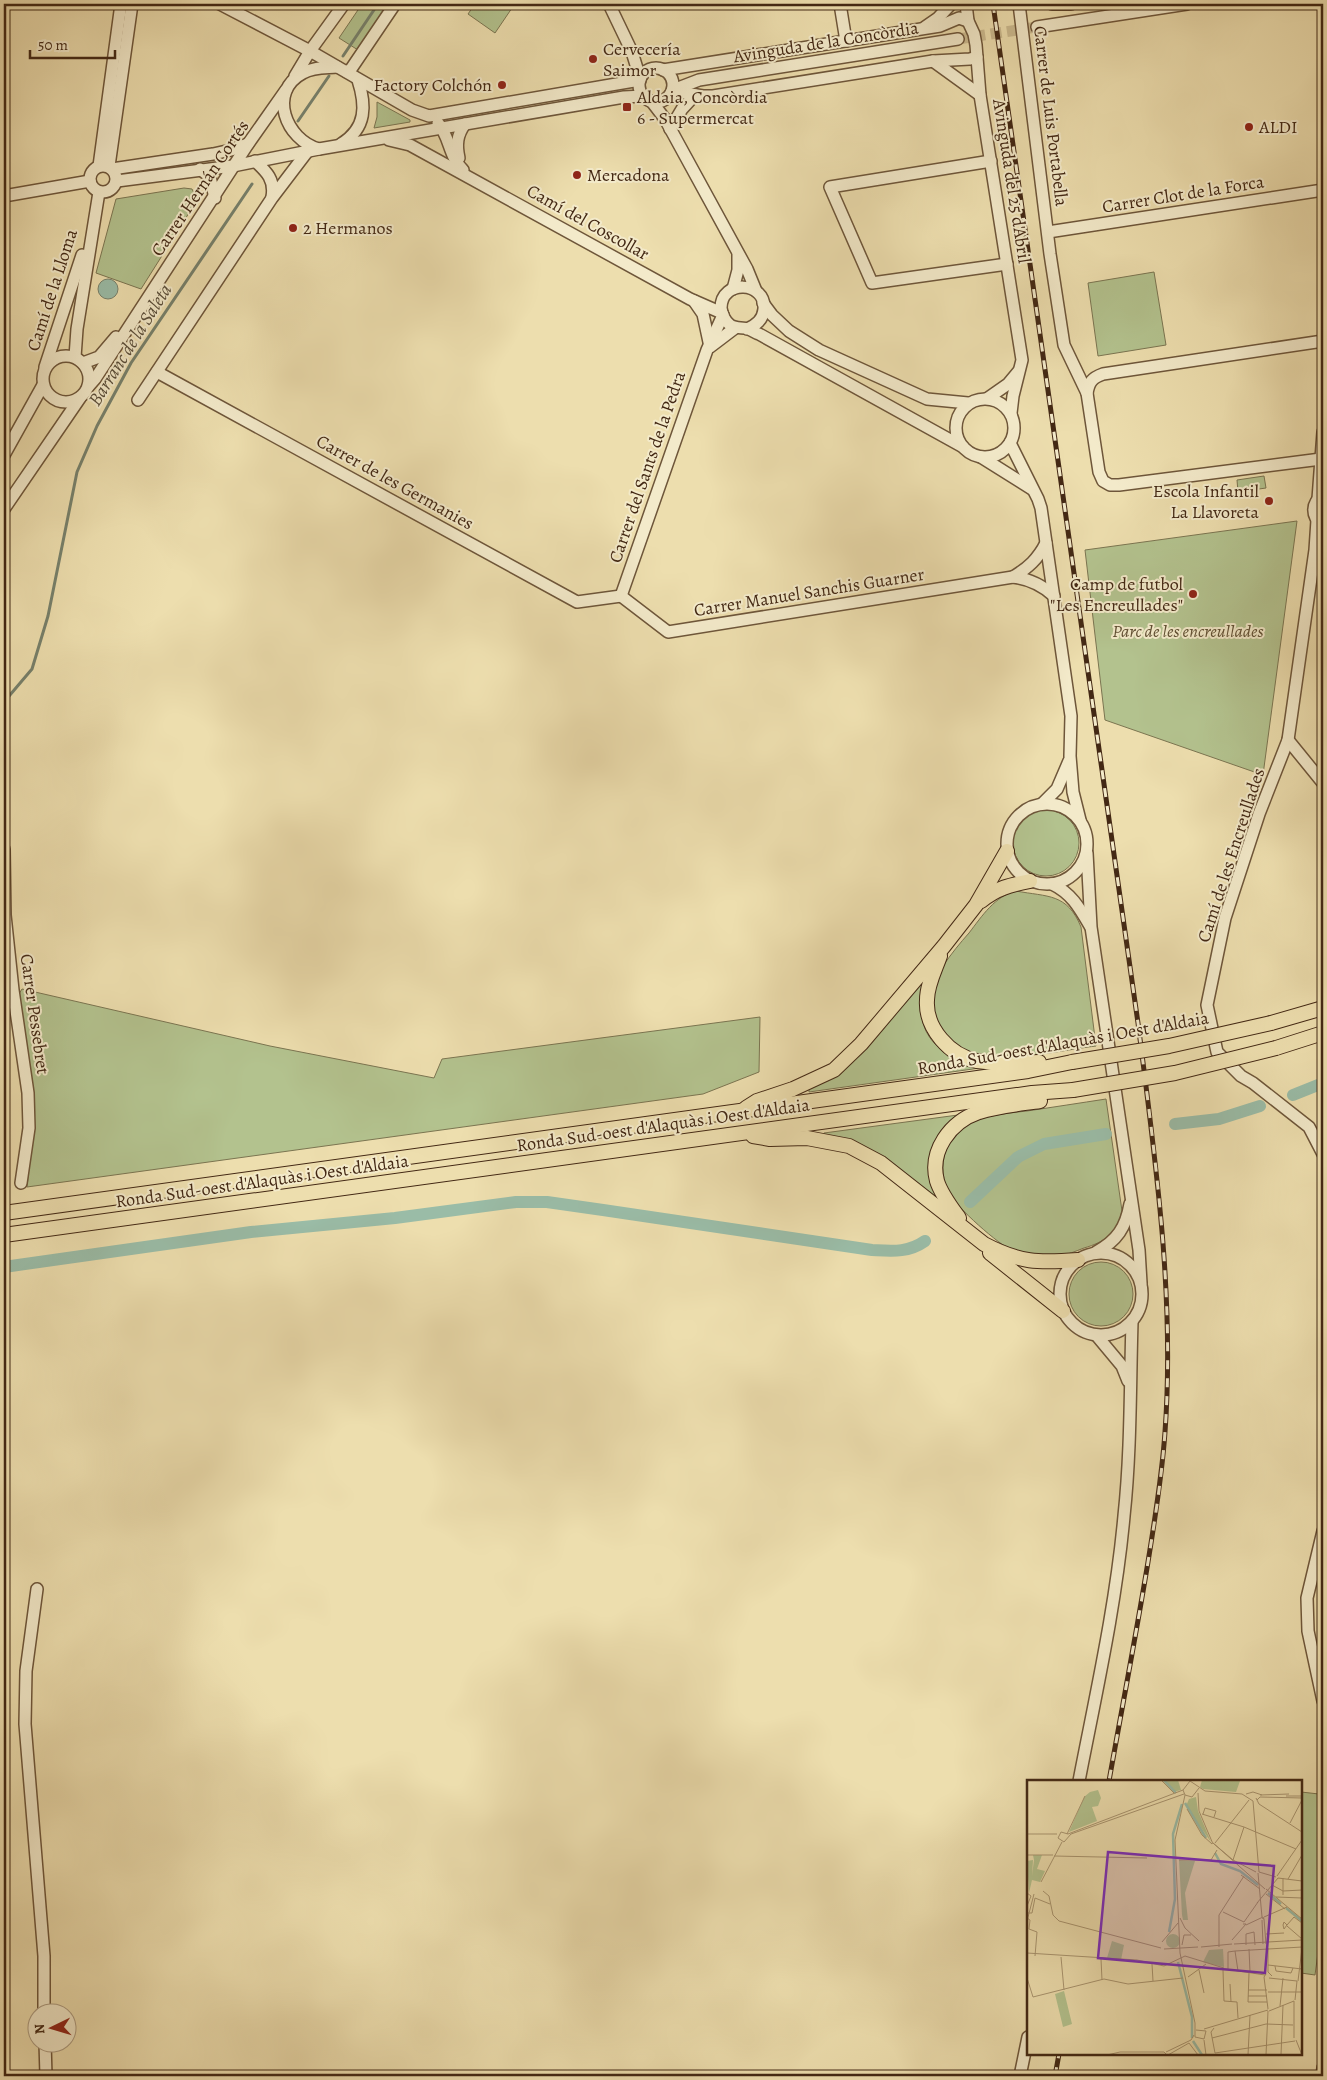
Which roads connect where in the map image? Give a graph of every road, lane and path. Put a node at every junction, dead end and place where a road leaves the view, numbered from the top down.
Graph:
1 (121, 4) edge
2 (132, 4) edge
3 (220, 4) edge
4 (344, 4) edge
5 (395, 4) edge
6 (609, 4) edge
7 (840, 4) edge
8 (951, 4) edge
9 (966, 4) edge
10 (1019, 4) edge
11 (1052, 4) edge
12 (1071, 4) edge
13 (1187, 4) edge
14 (238, 8) edge
15 (968, 21) junction
16 (1037, 27) tunnel mouth
17 (921, 30) junction
18 (958, 39) tunnel mouth
19 (846, 41) junction
20 (628, 43) junction
21 (310, 51) junction
22 (977, 57) junction
23 (933, 61) junction
24 (342, 70) junction
25 (663, 71) junction
26 (640, 79) junction
27 (358, 80) junction
28 (699, 80) junction
29 (289, 86) junction
30 (670, 94) junction
31 (695, 95) junction
32 (980, 95) junction
33 (648, 99) junction
34 (430, 116) junction
35 (465, 124) junction
36 (441, 128) junction
37 (670, 129) junction
38 (382, 139) junction
39 (248, 144) junction
40 (337, 146) junction
41 (319, 149) junction
42 (307, 152) junction
43 (255, 161) junction
44 (991, 161) junction
45 (233, 166) junction
46 (107, 167) junction
47 (200, 170) junction
48 (466, 173) junction
49 (90, 181) junction
50 (117, 181) junction
51 (1323, 190) edge
52 (99, 192) junction
53 (4, 196) edge
54 (215, 198) junction
55 (272, 198) junction
56 (92, 224) junction
57 (1048, 232) junction
58 (738, 254) junction
59 (1007, 264) junction
60 (733, 289) junction
61 (756, 291) junction
62 (724, 297) junction
63 (691, 300) junction
64 (763, 303) junction
65 (142, 305) junction
66 (722, 314) junction
67 (741, 328) junction
68 (1323, 341) edge
69 (708, 347) junction
70 (79, 360) junction
71 (1022, 364) junction
72 (45, 367) junction
73 (157, 372) junction
74 (43, 385) junction
75 (88, 387) junction
76 (1087, 393) junction
77 (80, 398) junction
78 (988, 398) junction
79 (138, 400) dead end
80 (968, 403) junction
81 (1011, 413) junction
82 (1323, 432) edge
83 (1010, 443) junction
84 (963, 447) junction
85 (4, 455) edge
86 (981, 457) junction
87 (1321, 459) junction
88 (1033, 490) junction
89 (1321, 497) edge
90 (4, 509) edge
91 (1320, 523) edge
92 (1323, 540) edge
93 (1046, 543) junction
94 (1315, 550) junction
95 (1013, 577) junction
96 (621, 596) junction
97 (1054, 596) junction
98 (1288, 740) junction
99 (1070, 756) junction
100 (1323, 783) edge
101 (1043, 804) junction
102 (1080, 820) junction
103 (4, 849) edge
104 (1007, 851) junction
105 (1087, 853) junction
106 (1030, 881) junction
107 (1052, 884) junction
108 (976, 905) junction
109 (4, 907) edge
110 (1091, 927) junction
111 (944, 946) junction
112 (1323, 1008) edge
113 (1323, 1033) edge
114 (1072, 1062) junction
115 (1072, 1090) junction
116 (739, 1112) junction
117 (743, 1134) junction
118 (1323, 1154) edge
119 (22, 1183) dead end
120 (1131, 1195) junction
121 (4, 1213) edge
122 (968, 1231) junction
123 (4, 1235) edge
124 (984, 1244) junction
125 (1095, 1253) junction
126 (1078, 1260) junction
127 (1141, 1283) junction
128 (1063, 1311) junction
129 (1132, 1322) junction
130 (1097, 1336) junction
131 (1130, 1393) junction
132 (1323, 1531) edge
133 (37, 1588) dead end
134 (1323, 1701) edge
135 (1079, 1780) edge
136 (44, 2002) edge
137 (1027, 2042) edge
138 (45, 2052) edge
139 (1323, 2068) edge
140 (46, 2076) edge
141 (1020, 2076) edge
142 (1322, 2076) edge

1 - 46 street
2 - 46 street
3 - 14 street, Camí del Coscollar
4 - 21 street, Carrer Hernán Cortés
5 - 24 street
6 - 20 street
7 - 19 street
8 - 17 street
9 - 15 street, Avinguda del 25 d'Abril
10 - 57 street, Carrer de Luis Portabella
11 - 12 street
13 - 16 street
14 - 21 street, Camí del Coscollar
15 - 17 street, Avinguda de la Concòrdia
15 - 22 street, Avinguda del 25 d'Abril
17 - 19 street, Avinguda de la Concòrdia
18 - 28 street, Avinguda de la Concòrdia
19 - 25 street, Avinguda de la Concòrdia
20 - 25 street
20 - 26 street
21 - 24 street, Camí del Coscollar
21 - 29 street, Carrer Hernán Cortés
22 - 23 street, Avinguda de la Concòrdia
22 - 32 street, Avinguda del 25 d'Abril
23 - 31 street, Avinguda de la Concòrdia
23 - 32 street
24 - 27 street, Camí del Coscollar
24 - 29 street
25 - 26 street
25 - 28 street, Avinguda de la Concòrdia
25 - 30 street
26 - 33 street
26 - 34 street
27 - 34 street, Camí del Coscollar
27 - 40 street
28 - 30 street, Avinguda de la Concòrdia
29 - 39 street, Carrer Hernán Cortés
29 - 41 street
30 - 31 street, Avinguda de la Concòrdia
30 - 33 street
30 - 37 street
31 - 37 street
32 - 44 street, Avinguda del 25 d'Abril
33 - 35 street
33 - 37 street
34 - 36 street, Camí del Coscollar
35 - 36 street
35 - 48 street
36 - 38 street
36 - 48 street, Camí del Coscollar
37 - 58 street
38 - 40 street
38 - 48 street, Camí del Coscollar
39 - 45 street, Carrer Hernán Cortés
39 - 46 street
40 - 41 street
41 - 42 street
42 - 43 street
42 - 55 street
43 - 45 street
43 - 55 street, Carrer Hernán Cortés
44 - 59 street, Avinguda del 25 d'Abril
44 - 59 street
45 - 47 street
45 - 54 street, Carrer Hernán Cortés
46 - 49 street
46 - 50 street
47 - 50 street
47 - 54 street
48 - 63 street, Camí del Coscollar
49 - 52 street
49 - 53 street
50 - 52 street
51 - 57 street, Carrer Clot de la Forca
52 - 56 street, Camí de la Lloma
54 - 65 street, Carrer Hernán Cortés
55 - 73 street
56 - 70 street, Camí de la Lloma
56 - 72 street, Camí de la Lloma
57 - 76 street, Carrer de Luis Portabella
58 - 60 street
58 - 61 street
59 - 71 street, Avinguda del 25 d'Abril
60 - 61 street
60 - 62 street
61 - 64 street
62 - 63 street, Camí del Coscollar
62 - 66 street
63 - 66 street, Camí del Coscollar
63 - 69 street
64 - 67 street
64 - 80 street
65 - 70 street, Carrer Hernán Cortés
65 - 75 street, Carrer Hernán Cortés
66 - 67 street
66 - 69 street, Carrer del Sants de la Pedra
67 - 69 street
67 - 84 street
68 - 76 street
69 - 96 street, Carrer del Sants de la Pedra
70 - 72 street
70 - 75 street
71 - 78 street
71 - 81 street, Avinguda del 25 d'Abril
72 - 74 street
73 - 79 street
73 - 96 street, Carrer de les Germanies
74 - 77 street
74 - 85 street
75 - 77 street
76 - 87 street, Carrer de Luis Portabella
77 - 90 street
78 - 80 street
78 - 81 street
80 - 84 street
81 - 83 street
82 - 87 street
83 - 86 street
83 - 88 street
84 - 86 street
86 - 88 street
87 - 89 street
88 - 93 street
89 - 91 street, Camí de les Encreullades
91 - 94 street, Camí de les Encreullades
92 - 94 street
93 - 95 street, Carrer Manuel Sanchis Guarner
93 - 97 street
94 - 98 street, Camí de les Encreullades
95 - 96 street, Carrer Manuel Sanchis Guarner
95 - 97 street, Carrer Manuel Sanchis Guarner
97 - 99 street
98 - 100 street
98 - 118 street, Camí de les Encreullades
99 - 101 street
99 - 102 street
101 - 102 street
101 - 104 street
102 - 105 street
103 - 109 street, Carrer Pessebret
104 - 106 street
104 - 108 main road
105 - 107 street
105 - 110 street
106 - 107 street
106 - 108 main road
107 - 110 street
108 - 111 main road
109 - 119 street, Carrer Pessebret
110 - 120 street
111 - 114 main road
111 - 116 main road
112 - 114 main road, Ronda Sud-oest d'Alaquàs i Oest d'Aldaia, bridge
113 - 115 main road, Ronda Sud-oest d'Alaquàs i Oest d'Aldaia, bridge
114 - 116 main road, Ronda Sud-oest d'Alaquàs i Oest d'Aldaia
115 - 117 main road, Ronda Sud-oest d'Alaquàs i Oest d'Aldaia
115 - 122 main road
116 - 121 main road, Ronda Sud-oest d'Alaquàs i Oest d'Aldaia
117 - 122 main road
117 - 123 main road, Ronda Sud-oest d'Alaquàs i Oest d'Aldaia
120 - 125 street
120 - 127 street
122 - 124 main road
124 - 126 main road
124 - 128 main road
125 - 126 street
125 - 127 street
126 - 128 street
127 - 129 street
128 - 130 street
129 - 130 street
129 - 131 street
130 - 131 street
131 - 135 street
132 - 134 street
133 - 136 street
137 - 141 street
138 - 140 street
139 - 142 street

